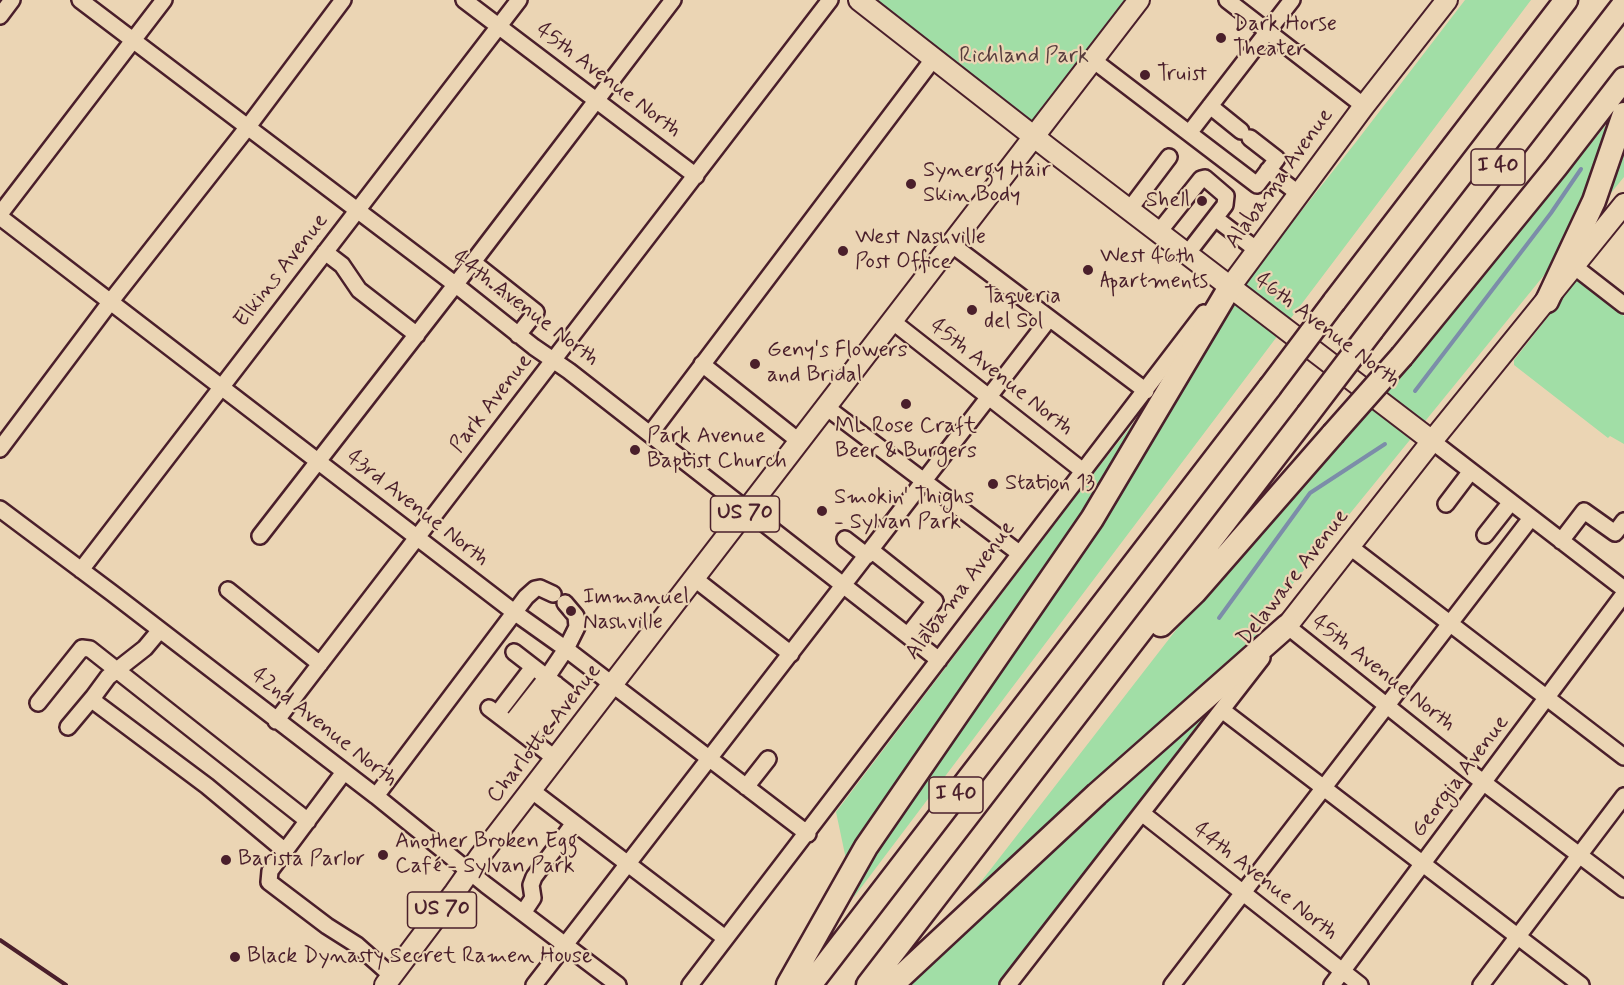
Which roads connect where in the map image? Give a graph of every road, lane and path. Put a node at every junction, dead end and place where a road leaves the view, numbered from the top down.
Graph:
1 (12, 0) edge
2 (80, 0) edge
3 (164, 0) edge
4 (343, 0) edge
5 (464, 0) edge
6 (519, 0) edge
7 (673, 0) edge
8 (830, 0) edge
9 (859, 0) edge
10 (1139, 0) edge
11 (1227, 0) edge
12 (1292, 0) edge
13 (1447, 0) edge
14 (1566, 0) edge
15 (1624, 4) edge
16 (0, 16) edge
17 (498, 27) junction
18 (1268, 31) junction
19 (132, 40) junction
20 (934, 58) junction
21 (1093, 60) junction
22 (1624, 79) edge
23 (596, 101) junction
24 (1210, 106) junction
25 (1364, 106) junction
26 (1624, 114) edge
27 (247, 128) junction
28 (1190, 132) junction
29 (1034, 137) junction
30 (1168, 158) dead end
31 (1272, 164) junction
32 (696, 176) junction
33 (1299, 194) junction
34 (1624, 204) edge
35 (357, 210) junction
36 (1129, 210) junction
37 (0, 215) edge
38 (1215, 218) junction
39 (1158, 233) junction
40 (951, 244) junction
41 (1257, 250) junction
42 (325, 252) junction
43 (1187, 254) junction
44 (473, 262) junction
45 (1575, 267) junction
46 (456, 285) junction
47 (1230, 287) junction
48 (111, 301) junction
49 (1546, 301) junction
50 (1624, 305) edge
51 (1049, 319) junction
52 (892, 321) junction
53 (417, 335) junction
54 (518, 335) junction
55 (554, 360) junction
56 (702, 364) junction
57 (220, 387) junction
58 (1146, 391) junction
59 (989, 397) junction
60 (826, 407) junction
61 (650, 434) junction
62 (1432, 441) junction
63 (800, 442) junction
64 (0, 448) edge
65 (319, 462) junction
66 (1083, 471) junction
67 (1471, 471) junction
68 (924, 481) junction
69 (1511, 502) junction
70 (1446, 504) dead end
71 (0, 509) edge
72 (747, 511) junction
73 (1531, 518) junction
74 (1624, 521) edge
75 (1485, 535) dead end
76 (260, 536) dead end
77 (418, 537) junction
78 (845, 539) dead end
79 (1561, 541) junction
80 (1349, 546) junction
81 (869, 553) junction
82 (1019, 553) junction
83 (81, 570) junction
84 (695, 579) junction
85 (844, 585) junction
86 (1624, 589) edge
87 (228, 590) dead end
88 (1624, 594) edge
89 (514, 612) junction
90 (1450, 623) junction
91 (1287, 626) junction
92 (160, 630) junction
93 (908, 635) junction
94 (566, 649) junction
95 (513, 652) dead end
96 (791, 654) junction
97 (939, 660) junction
98 (320, 664) junction
99 (533, 667) junction
100 (116, 671) junction
101 (1104, 680) junction
102 (552, 681) junction
103 (613, 686) junction
104 (94, 696) junction
105 (1547, 698) junction
106 (38, 704) dead end
107 (1387, 705) junction
108 (1222, 710) junction
109 (276, 721) junction
110 (68, 727) dead end
111 (520, 732) junction
112 (1624, 757) edge
113 (556, 759) junction
114 (710, 759) junction
115 (768, 759) dead end
116 (344, 772) junction
117 (1485, 783) junction
118 (746, 787) junction
119 (1323, 788) junction
120 (531, 790) junction
121 (1624, 795) edge
122 (376, 796) junction
123 (1143, 814) junction
124 (308, 821) junction
125 (574, 823) junction
126 (807, 834) junction
127 (285, 851) junction
128 (1580, 853) junction
129 (627, 864) junction
130 (1424, 864) junction
131 (470, 872) junction
132 (1624, 889) edge
133 (1244, 893) junction
134 (523, 913) junction
135 (1519, 936) junction
136 (725, 938) junction
137 (565, 946) junction
138 (1343, 972) junction
139 (388, 980) edge
140 (534, 985) edge
141 (618, 985) edge
142 (690, 985) edge
143 (788, 985) edge
144 (810, 985) edge
145 (868, 985) edge
146 (892, 985) edge
147 (1008, 985) edge
148 (1172, 985) edge
149 (1332, 985) edge
150 (1360, 985) edge
151 (1481, 985) edge
152 (1581, 985) edge

1 - 16 street
2 - 19 street, 44th Avenue North
3 - 19 street
4 - 27 street
5 - 17 street, 45th Avenue North
6 - 17 street, Elkins Avenue
7 - 23 street
8 - 32 street, Park Avenue
9 - 20 main road, 46th Avenue North
10 - 21 main road, Charlotte Avenue / US 70
11 - 18 street
12 - 18 street
13 - 25 main road, Alabama Avenue
14 - 144 highway, I 40, bridge
15 - 101 highway, I 40, bridge
17 - 23 street, 45th Avenue North
17 - 35 street, Elkins Avenue
18 - 24 street
18 - 25 street
19 - 27 street, 44th Avenue North
19 - 37 street
20 - 29 main road, 46th Avenue North
20 - 56 street
21 - 28 street
21 - 29 main road, Charlotte Avenue / US 70
22 - 101 highway, bridge
23 - 32 street, 45th Avenue North
23 - 44 street
24 - 28 street
24 - 31 street
25 - 33 main road, Alabama Avenue
26 - 49 highway
27 - 35 street, 44th Avenue North
27 - 48 street
28 - 31 street
29 - 36 main road, 46th Avenue North
29 - 40 main road, Charlotte Avenue / US 70
30 - 36 street
31 - 33 street
32 - 55 street, Park Avenue
33 - 41 main road, Alabama Avenue
34 - 45 main road, Delaware Avenue
35 - 42 street, Elkins Avenue
35 - 46 street, 44th Avenue North
36 - 39 main road, 46th Avenue North
37 - 48 street, 43rd Avenue North
38 - 39 street
38 - 41 street
38 - 43 street
39 - 43 main road, 46th Avenue North
40 - 51 street
40 - 52 main road, Charlotte Avenue / US 70
41 - 47 main road, Alabama Avenue
42 - 53 street
42 - 57 street, Elkins Avenue
43 - 47 main road, 46th Avenue North
44 - 46 street
44 - 54 street
45 - 49 main road, Delaware Avenue
45 - 50 street
46 - 53 street
46 - 54 street, 44th Avenue North
47 - 58 street, Alabama Avenue
47 - 62 main road, 46th Avenue North
47 - 143 highway
48 - 57 street, 43rd Avenue North
48 - 64 street
49 - 62 main road, Delaware Avenue
51 - 58 street
51 - 59 street
52 - 59 street, 45th Avenue North
52 - 60 main road, Charlotte Avenue / US 70
53 - 65 street
54 - 55 street, 44th Avenue North
55 - 61 street, 44th Avenue North
55 - 77 street, Park Avenue
56 - 61 street
56 - 63 street
57 - 65 street, 43rd Avenue North
57 - 83 street, Elkins Avenue
58 - 66 street, Alabama Avenue
59 - 66 street, 45th Avenue North
59 - 68 street
60 - 63 main road, Charlotte Avenue / US 70
60 - 68 street
61 - 72 street, 44th Avenue North
62 - 67 street, 46th Avenue North
62 - 80 main road, Delaware Avenue
63 - 72 main road, Charlotte Avenue / US 70
65 - 76 street
65 - 77 street, 43rd Avenue North
66 - 82 street, Alabama Avenue
67 - 69 street, 46th Avenue North
67 - 70 street
68 - 81 street
68 - 82 street
69 - 73 street, 46th Avenue North
69 - 75 street
71 - 83 street, 42nd Avenue North
72 - 84 main road, Charlotte Avenue / US 70
72 - 85 street, 44th Avenue North
73 - 79 street, 46th Avenue North
73 - 90 street
74 - 79 street
77 - 89 street, 43rd Avenue North
77 - 98 street, Park Avenue
78 - 81 street
79 - 86 street, 46th Avenue North
80 - 90 street
80 - 91 main road, Delaware Avenue
81 - 85 street
81 - 93 street
82 - 97 street, Alabama Avenue
83 - 92 street, 42nd Avenue North
84 - 96 street
84 - 103 main road, Charlotte Avenue / US 70
85 - 93 street, 44th Avenue North
85 - 96 street
87 - 98 street
88 - 105 street, Georgia Avenue
89 - 94 street, 43rd Avenue North
89 - 94 street
89 - 122 street
90 - 105 street
90 - 107 street
91 - 107 street, 45th Avenue North
91 - 108 street, Delaware Avenue
91 - 146 highway
92 - 100 street
92 - 109 street, 42nd Avenue North
93 - 97 street, 44th Avenue North
94 - 102 street
94 - 103 street, 43rd Avenue North
95 - 99 street
96 - 114 street
97 - 126 street, Alabama Avenue
98 - 109 street, Park Avenue
99 - 102 street
99 - 111 street
100 - 104 street
100 - 106 street
100 - 124 street
101 - 145 highway, I 40
102 - 111 street
102 - 111 street
103 - 113 main road, Charlotte Avenue / US 70
103 - 114 street, 43rd Avenue North
104 - 110 street
104 - 127 street
105 - 112 street
105 - 117 street, Georgia Avenue
107 - 117 street, 45th Avenue North
107 - 119 street
108 - 119 street
108 - 123 street, Delaware Avenue
109 - 116 street, 42nd Avenue North
111 - 113 street
113 - 120 main road, Charlotte Avenue / US 70
114 - 118 street, 43rd Avenue North
114 - 129 street
115 - 118 street
116 - 122 street, 42nd Avenue North
116 - 124 street
117 - 128 street, 45th Avenue North
117 - 130 street, Georgia Avenue
118 - 126 street, 43rd Avenue North
119 - 130 street
119 - 133 street
120 - 125 street
120 - 131 main road, Charlotte Avenue / US 70
121 - 128 street
122 - 131 street, 42nd Avenue North
123 - 133 street, 44th Avenue North
123 - 147 street, Delaware Avenue
124 - 127 street
125 - 129 street
125 - 134 street
126 - 136 street, Alabama Avenue
127 - 139 street
128 - 132 street, 45th Avenue North
128 - 135 street
129 - 136 street
129 - 137 street
130 - 135 street
130 - 138 street, Georgia Avenue
131 - 134 street, 42nd Avenue North
131 - 139 main road, Charlotte Avenue / US 70
133 - 138 street, 44th Avenue North
133 - 148 street
134 - 137 street, 42nd Avenue North
135 - 151 street
135 - 152 street
136 - 142 street, Alabama Avenue
137 - 140 street
137 - 141 street, 42nd Avenue North
138 - 149 street, Georgia Avenue
138 - 150 street, 44th Avenue North

